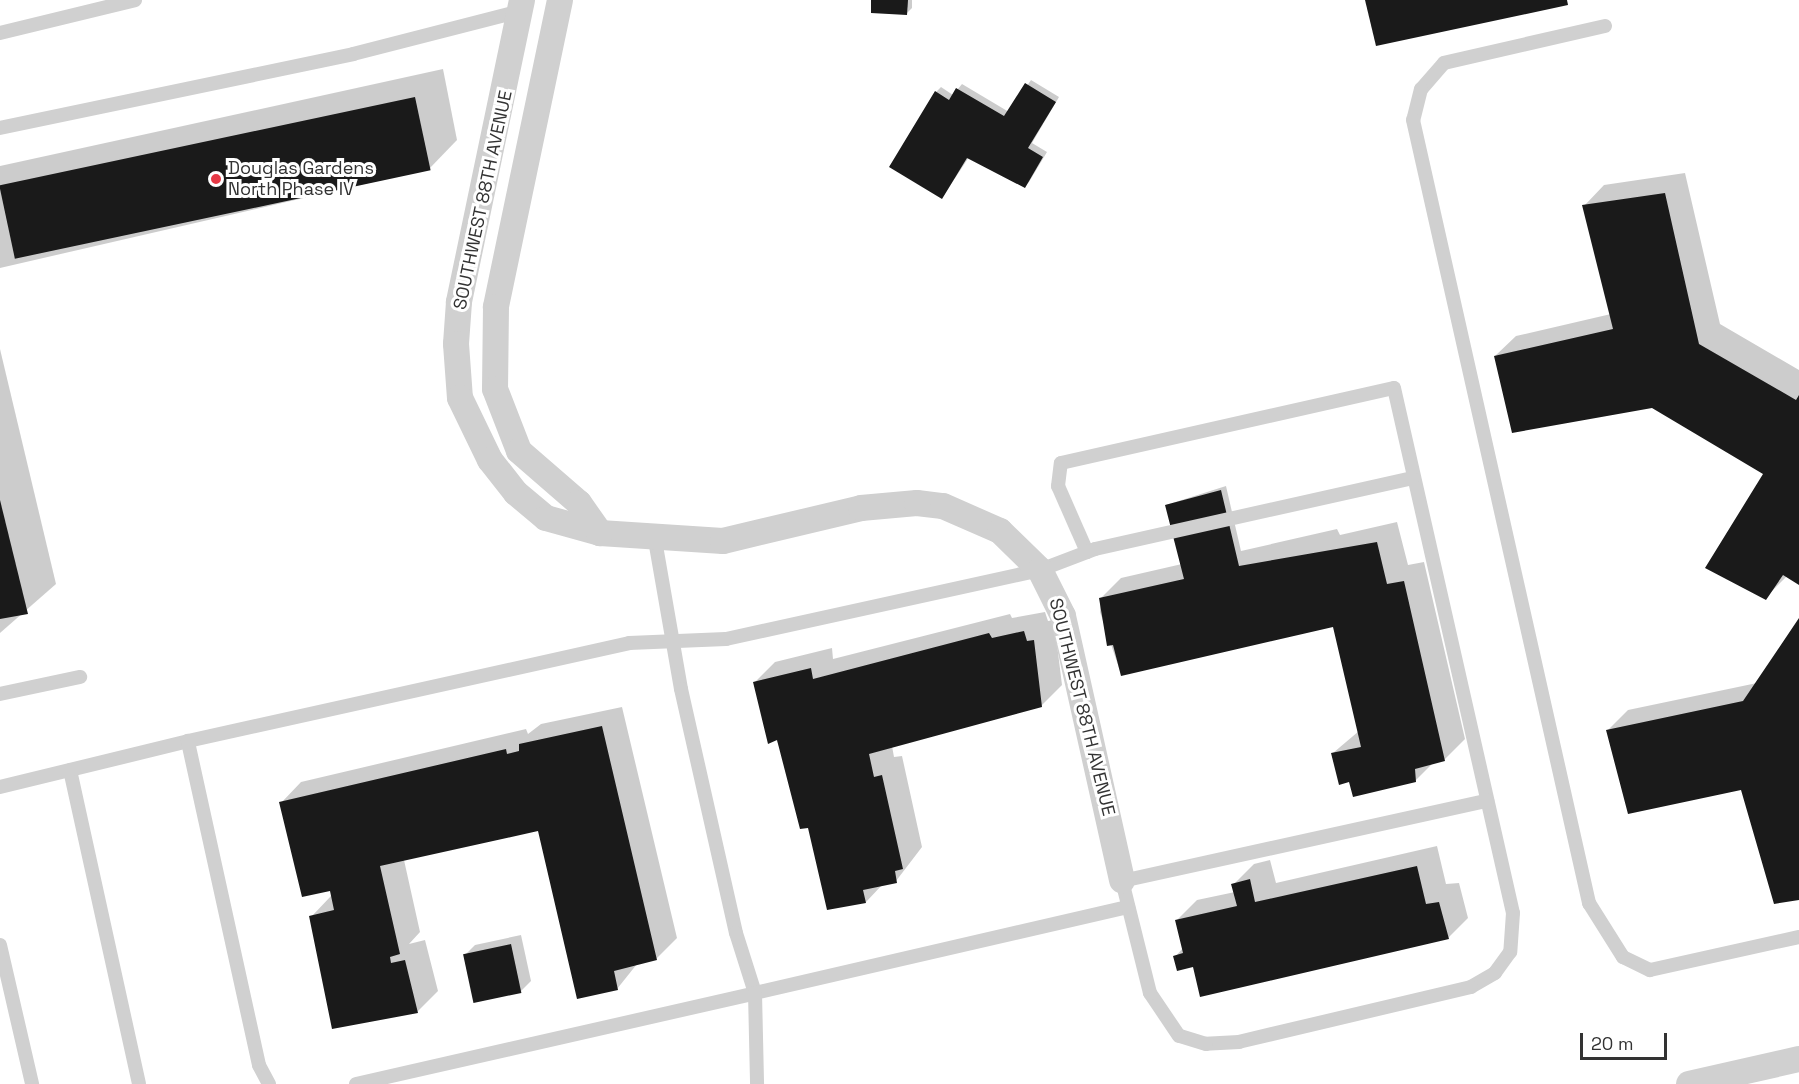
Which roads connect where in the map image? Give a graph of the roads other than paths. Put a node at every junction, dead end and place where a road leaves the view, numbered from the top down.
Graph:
1 (135, 0) edge
2 (522, 6) edge
3 (559, 10) edge
4 (1605, 26) dead end
5 (0, 33) edge
6 (0, 128) edge
7 (511, 436) junction
8 (487, 455) junction
9 (1412, 478) junction
10 (600, 533) junction
11 (655, 540) junction
12 (1087, 552) junction
13 (1040, 570) junction
14 (672, 643) junction
15 (80, 677) dead end
16 (0, 694) edge
17 (188, 741) junction
18 (70, 770) junction
19 (0, 787) edge
20 (1487, 801) junction
21 (1122, 881) junction
22 (1128, 907) junction
23 (1799, 936) edge
24 (0, 945) edge
25 (755, 993) junction
26 (1799, 1059) edge
27 (32, 1084) edge
28 (139, 1084) edge
29 (268, 1084) edge
30 (356, 1084) edge
31 (757, 1084) edge
32 (1689, 1084) edge

1 - 5 lane
2 - 3 street, SOUTHWEST 88TH AVENUE
2 - 6 lane
2 - 8 street, SOUTHWEST 88TH AVENUE
3 - 7 street, SOUTHWEST 88TH AVENUE
4 - 23 lane
7 - 8 street
7 - 10 street, SOUTHWEST 88TH AVENUE
8 - 10 street, SOUTHWEST 88TH AVENUE
9 - 12 lane
9 - 12 lane
9 - 20 lane
10 - 11 street, SOUTHWEST 88TH AVENUE
11 - 13 street, SOUTHWEST 88TH AVENUE
11 - 14 lane
12 - 13 lane
13 - 14 lane
13 - 21 street, SOUTHWEST 88TH AVENUE
14 - 17 lane
14 - 25 lane
15 - 16 lane
17 - 18 lane
17 - 29 lane
18 - 19 lane
18 - 28 lane
20 - 21 lane
20 - 22 lane
21 - 22 lane
22 - 25 lane
24 - 27 lane
25 - 30 lane
25 - 31 lane
26 - 32 street

